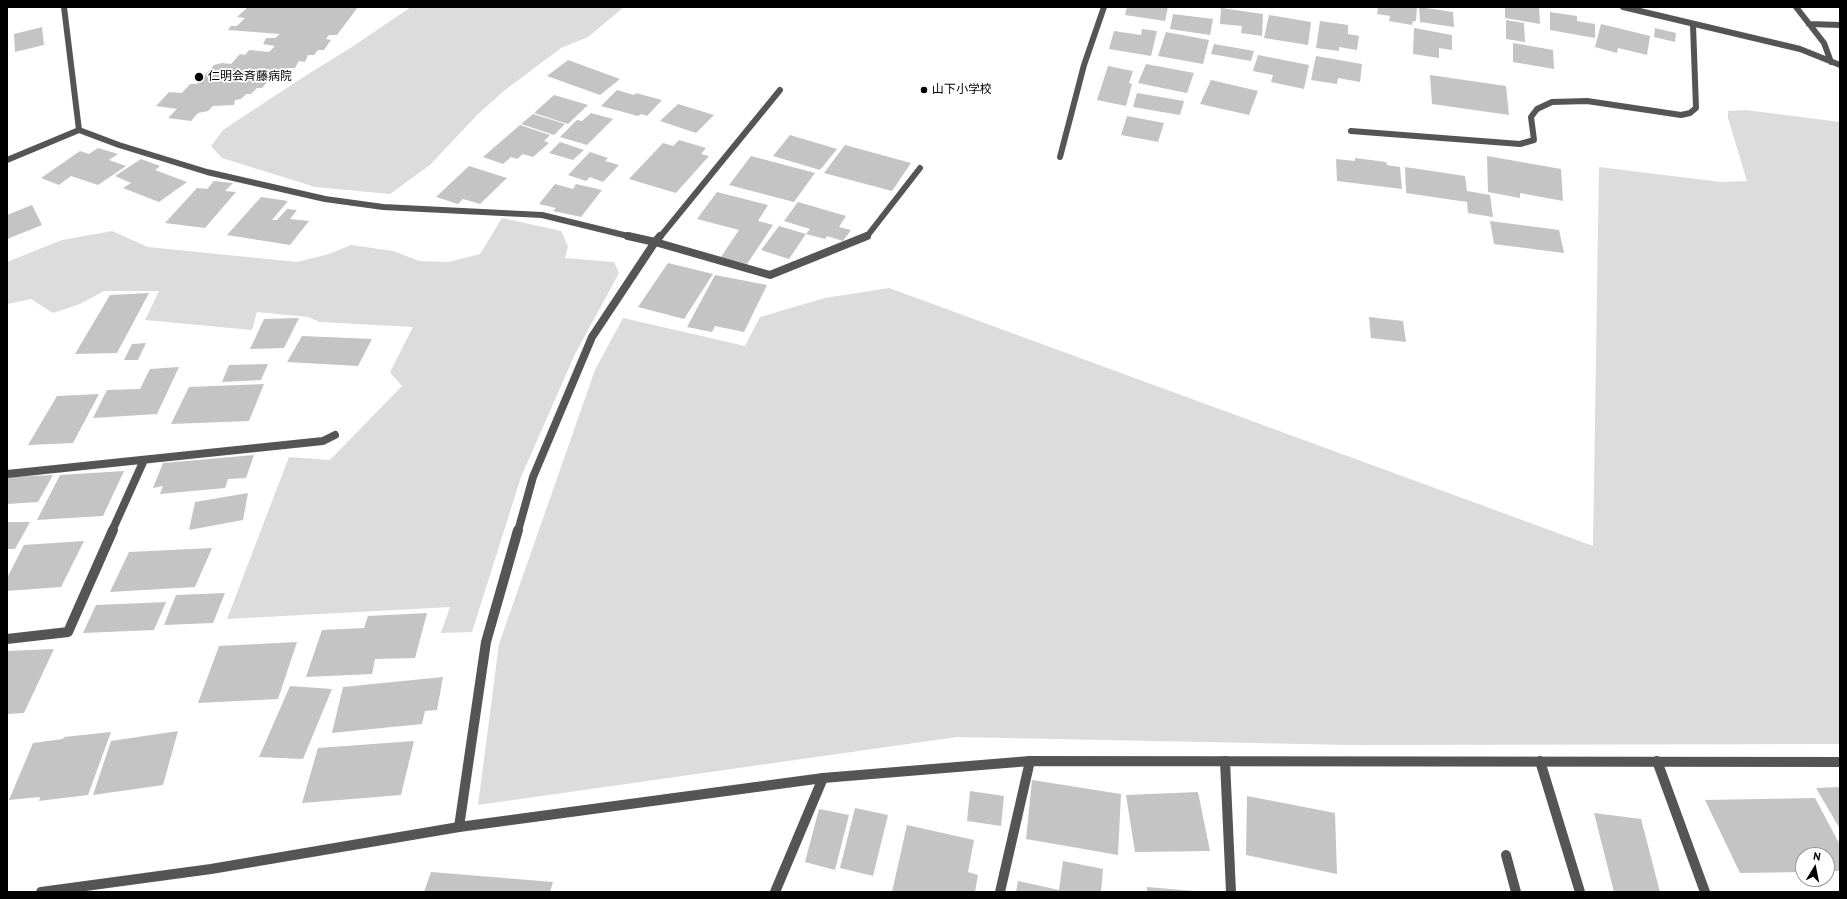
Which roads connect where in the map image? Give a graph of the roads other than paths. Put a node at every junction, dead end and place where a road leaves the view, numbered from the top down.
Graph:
1 (64, 7) edge
2 (1104, 7) edge
3 (1623, 7) edge
4 (1796, 7) edge
5 (1809, 24) junction
6 (1693, 25) junction
7 (1840, 25) edge
8 (1831, 62) junction
9 (1840, 65) edge
10 (780, 90) dead end
11 (80, 130) junction
12 (1351, 131) dead end
13 (1060, 157) dead end
14 (7, 160) edge
15 (920, 168) dead end
16 (655, 242) junction
17 (335, 435) dead end
18 (144, 460) junction
19 (7, 474) edge
20 (7, 639) edge
21 (1030, 761) junction
22 (1225, 761) junction
23 (1540, 761) junction
24 (1657, 761) junction
25 (1840, 762) edge
26 (823, 778) junction
27 (459, 827) junction
28 (1506, 855) dead end
29 (41, 892) edge
30 (775, 892) edge
31 (1000, 892) edge
32 (1231, 892) edge
33 (1516, 892) edge
34 (1580, 892) edge
35 (1705, 892) edge

1 - 11 street
2 - 13 street
3 - 6 street
4 - 5 street
5 - 7 street
5 - 8 street
6 - 8 street
6 - 12 street
8 - 9 street
10 - 16 street
11 - 14 street
11 - 16 street
15 - 16 street
16 - 27 street
17 - 18 street
18 - 19 street
18 - 20 street
21 - 22 street
21 - 26 street
21 - 31 street
22 - 23 street
22 - 32 street
23 - 24 street
23 - 34 street
24 - 25 street
24 - 35 street
26 - 27 street
26 - 30 street
27 - 29 street
28 - 33 street

